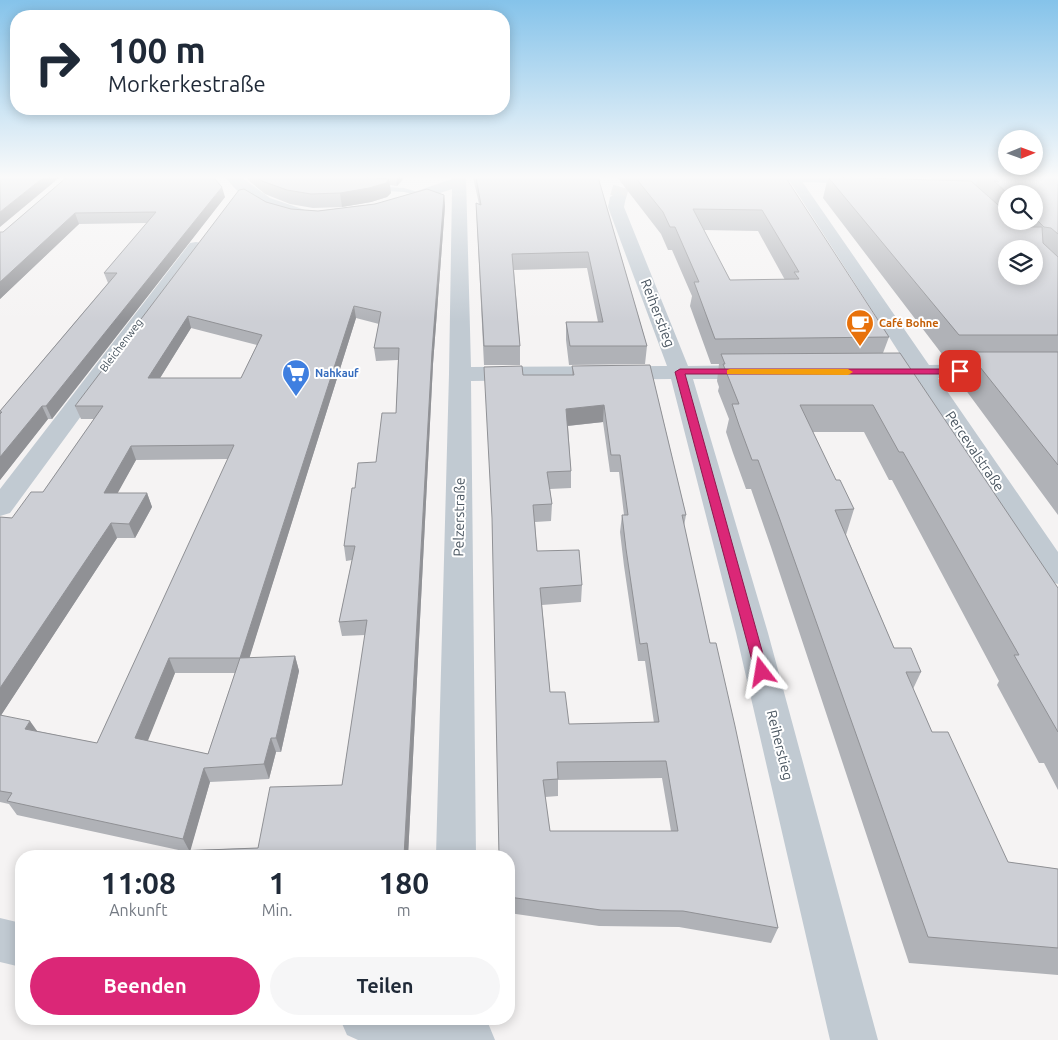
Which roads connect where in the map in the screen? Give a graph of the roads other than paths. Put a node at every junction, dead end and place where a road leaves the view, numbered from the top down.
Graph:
1 (458, 226) edge
2 (623, 226) tunnel mouth
3 (818, 226) edge
4 (206, 235) edge
5 (1058, 370) edge
6 (680, 372) junction
7 (776, 372) edge
8 (854, 372) edge
9 (921, 372) junction
10 (460, 374) junction
11 (0, 507) edge
12 (1058, 574) edge
13 (456, 850) edge
14 (0, 940) edge
15 (15, 944) edge
16 (407, 1025) edge
17 (459, 1032) edge
18 (854, 1040) edge

1 - 10 street, Pelzerstraße
2 - 6 street, Reiherstieg
3 - 9 street, Percevalstraße
4 - 11 street, Bleichenweg
5 - 9 street
6 - 7 street
6 - 10 street
6 - 18 street, Reiherstieg
8 - 9 street
9 - 12 street, Percevalstraße
10 - 13 street, Pelzerstraße
14 - 15 street
16 - 17 street

